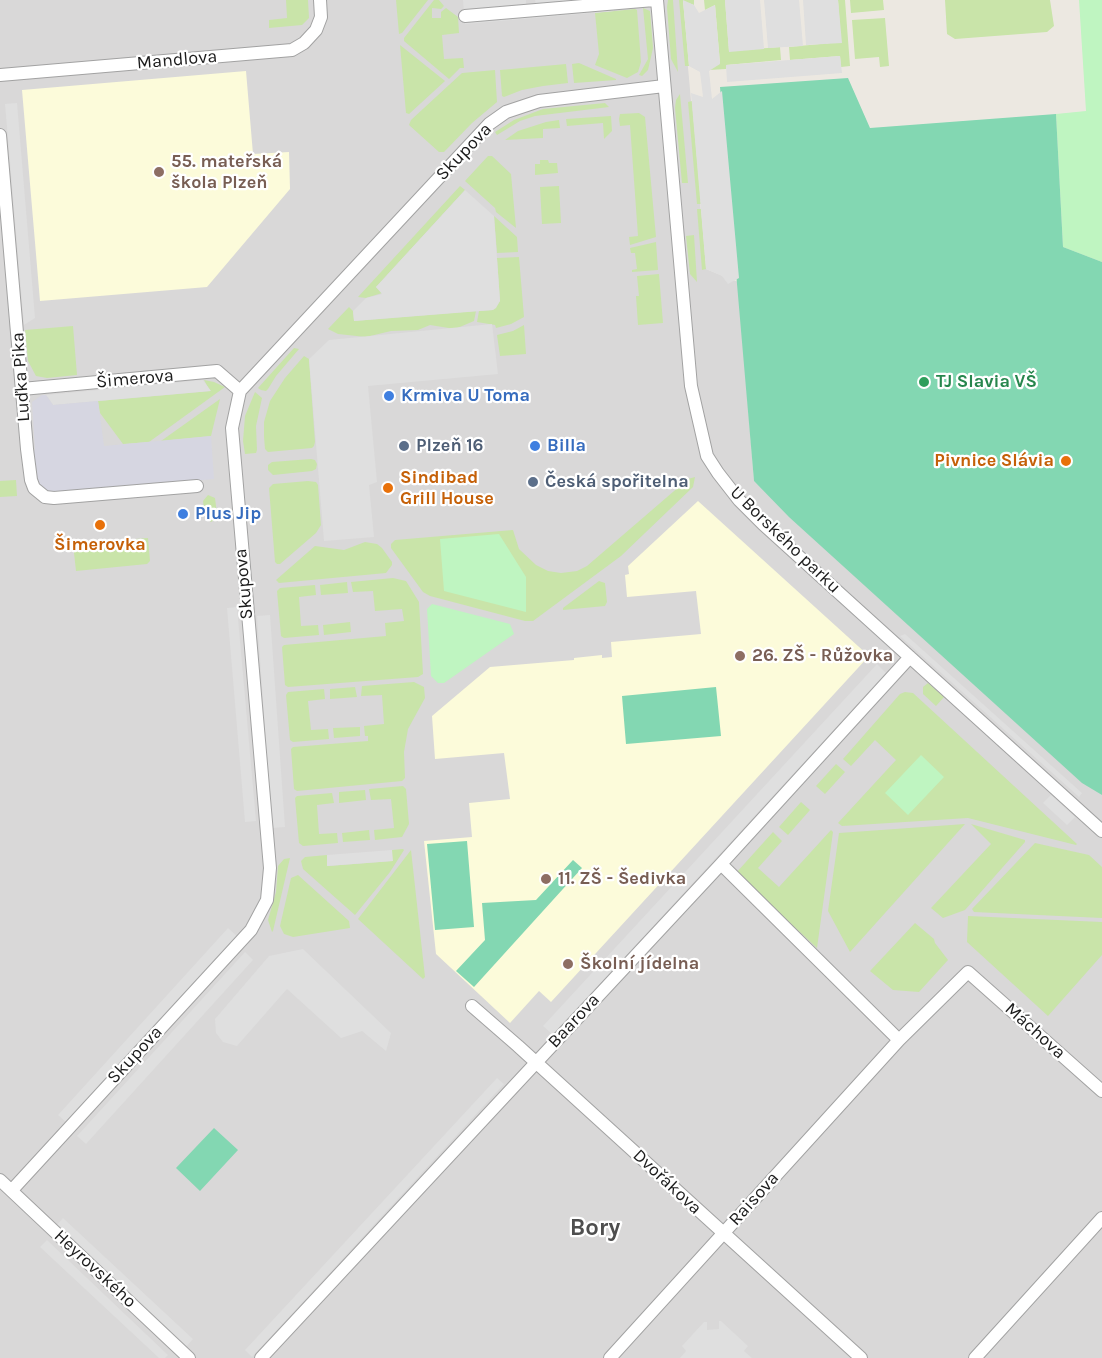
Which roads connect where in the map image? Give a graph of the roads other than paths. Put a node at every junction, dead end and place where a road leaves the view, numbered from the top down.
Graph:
1 (320, 0) edge
2 (656, 0) edge
3 (465, 16) dead end
4 (0, 75) edge
5 (664, 86) junction
6 (0, 135) edge
7 (22, 388) junction
8 (240, 391) junction
9 (198, 486) dead end
10 (910, 657) junction
11 (1102, 831) edge
12 (721, 864) junction
13 (968, 972) joint
14 (472, 1006) dead end
15 (899, 1040) junction
16 (535, 1061) junction
17 (1102, 1091) edge
18 (0, 1180) edge
19 (12, 1190) junction
20 (1102, 1218) edge
21 (723, 1234) junction
22 (189, 1358) edge
23 (261, 1358) edge
24 (610, 1358) edge
25 (861, 1358) edge
26 (975, 1358) edge

1 - 4 street, Mandlova
2 - 3 street, U Borského parku
2 - 5 street, U Borského parku
5 - 8 street, Skupova
5 - 10 street, U Borského parku
6 - 7 street, Luďka Pika
7 - 8 street, Šimerova
7 - 9 street, Luďka Pika
8 - 19 street, Skupova
10 - 11 street, U Borského parku
10 - 12 street, Baarova
12 - 15 street
12 - 16 street, Baarova
13 - 15 street, Raisova
13 - 17 street, Máchova
14 - 16 street, Dvořákova
15 - 21 street, Raisova
16 - 21 street, Dvořákova
16 - 23 street, Baarova
18 - 19 street, Heyrovského
19 - 22 street, Heyrovského
20 - 26 street
21 - 24 street, Raisova
21 - 25 street, Dvořákova

